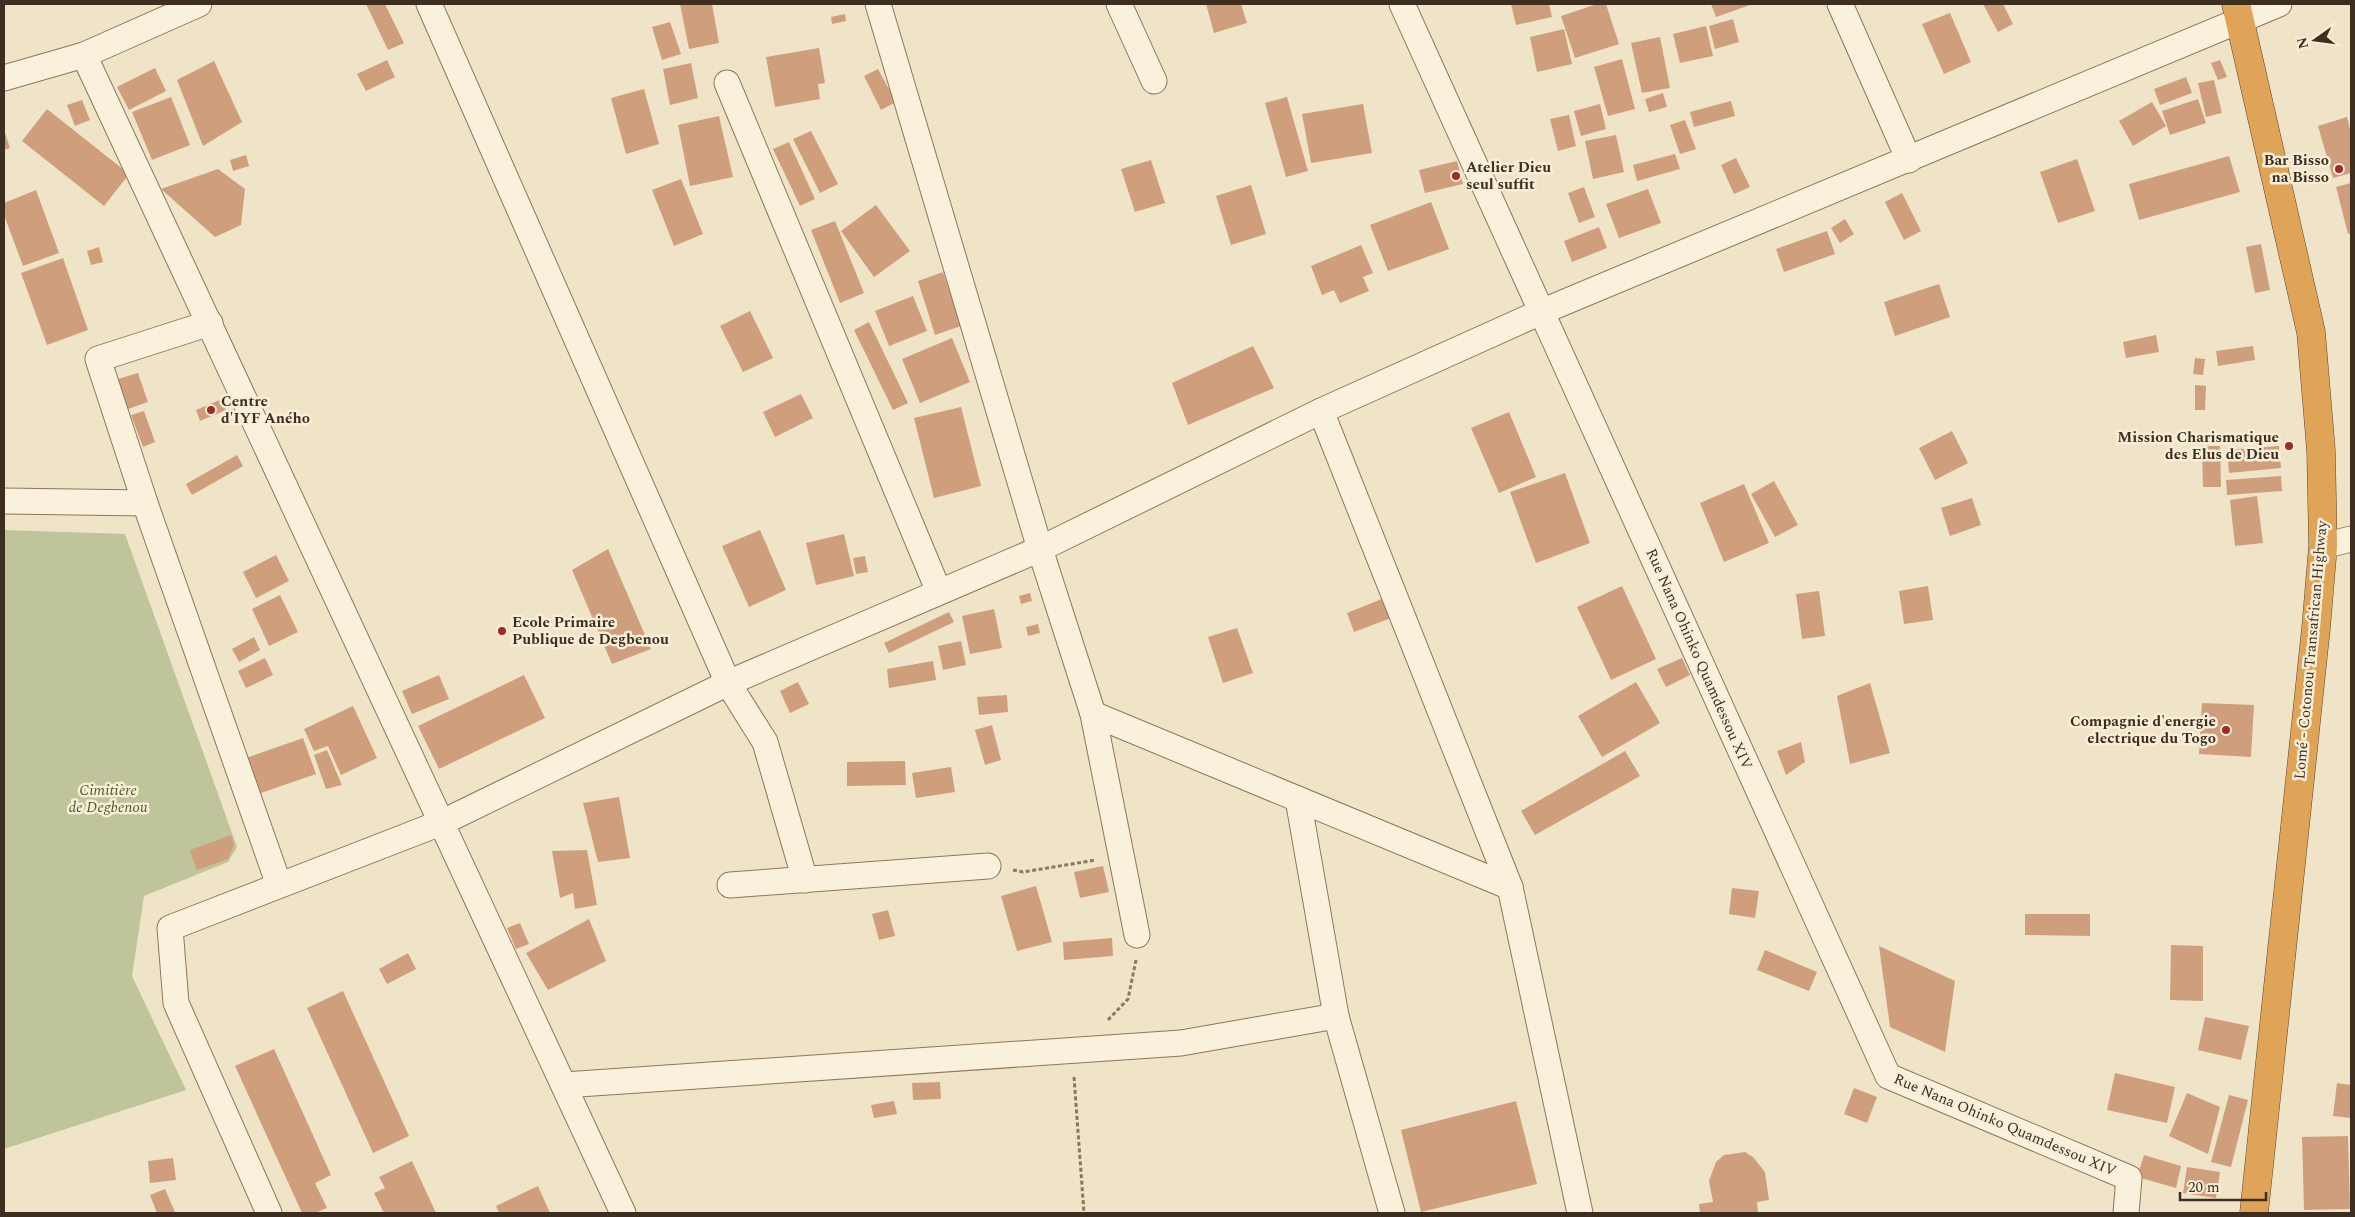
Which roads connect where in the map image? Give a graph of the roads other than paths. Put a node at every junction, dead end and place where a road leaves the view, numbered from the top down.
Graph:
1 (198, 4) edge
2 (429, 4) edge
3 (878, 4) edge
4 (1119, 4) edge
5 (1402, 4) edge
6 (1840, 4) edge
7 (2279, 4) edge
8 (2238, 12) edge
9 (84, 55) junction
10 (4, 78) edge
11 (1154, 81) dead end
12 (727, 83) dead end
13 (1909, 160) junction
14 (1541, 312) junction
15 (210, 323) junction
16 (1322, 411) junction
17 (4, 501) edge
18 (145, 503) junction
19 (2351, 539) edge
20 (2322, 546) junction
21 (1040, 549) junction
22 (939, 592) junction
23 (728, 683) junction
24 (1092, 714) junction
25 (1298, 799) junction
26 (443, 822) junction
27 (988, 866) road end
28 (805, 880) junction
29 (279, 885) junction
30 (730, 885) dead end
31 (1510, 887) junction
32 (1137, 935) road end
33 (1336, 1016) junction
34 (564, 1085) junction
35 (270, 1213) edge
36 (623, 1213) edge
37 (1392, 1213) edge
38 (1580, 1213) edge
39 (2126, 1213) edge
40 (2254, 1213) edge

1 - 9 street
2 - 23 street
3 - 21 street
4 - 11 street
5 - 14 street, Rue Nana Ohinko Quamdessou XIV
6 - 13 street
7 - 8 street
8 - 13 street
8 - 20 highway, Lomé - Cotonou Transafrican Highway
9 - 10 street
9 - 15 street
12 - 22 street
13 - 14 street
14 - 16 street
14 - 39 street, Rue Nana Ohinko Quamdessou XIV
15 - 18 street
15 - 26 street
16 - 21 street
16 - 31 street
17 - 18 street
18 - 29 street
19 - 20 street
20 - 40 highway, Lomé - Cotonou Transafrican Highway
21 - 22 street
21 - 24 street
22 - 23 street
23 - 26 street
23 - 28 street
24 - 25 street
24 - 32 street
25 - 31 street
25 - 33 street
26 - 29 street
26 - 34 street
27 - 28 street
28 - 30 street
29 - 35 street
31 - 38 street
33 - 34 street
33 - 37 street
34 - 36 street

